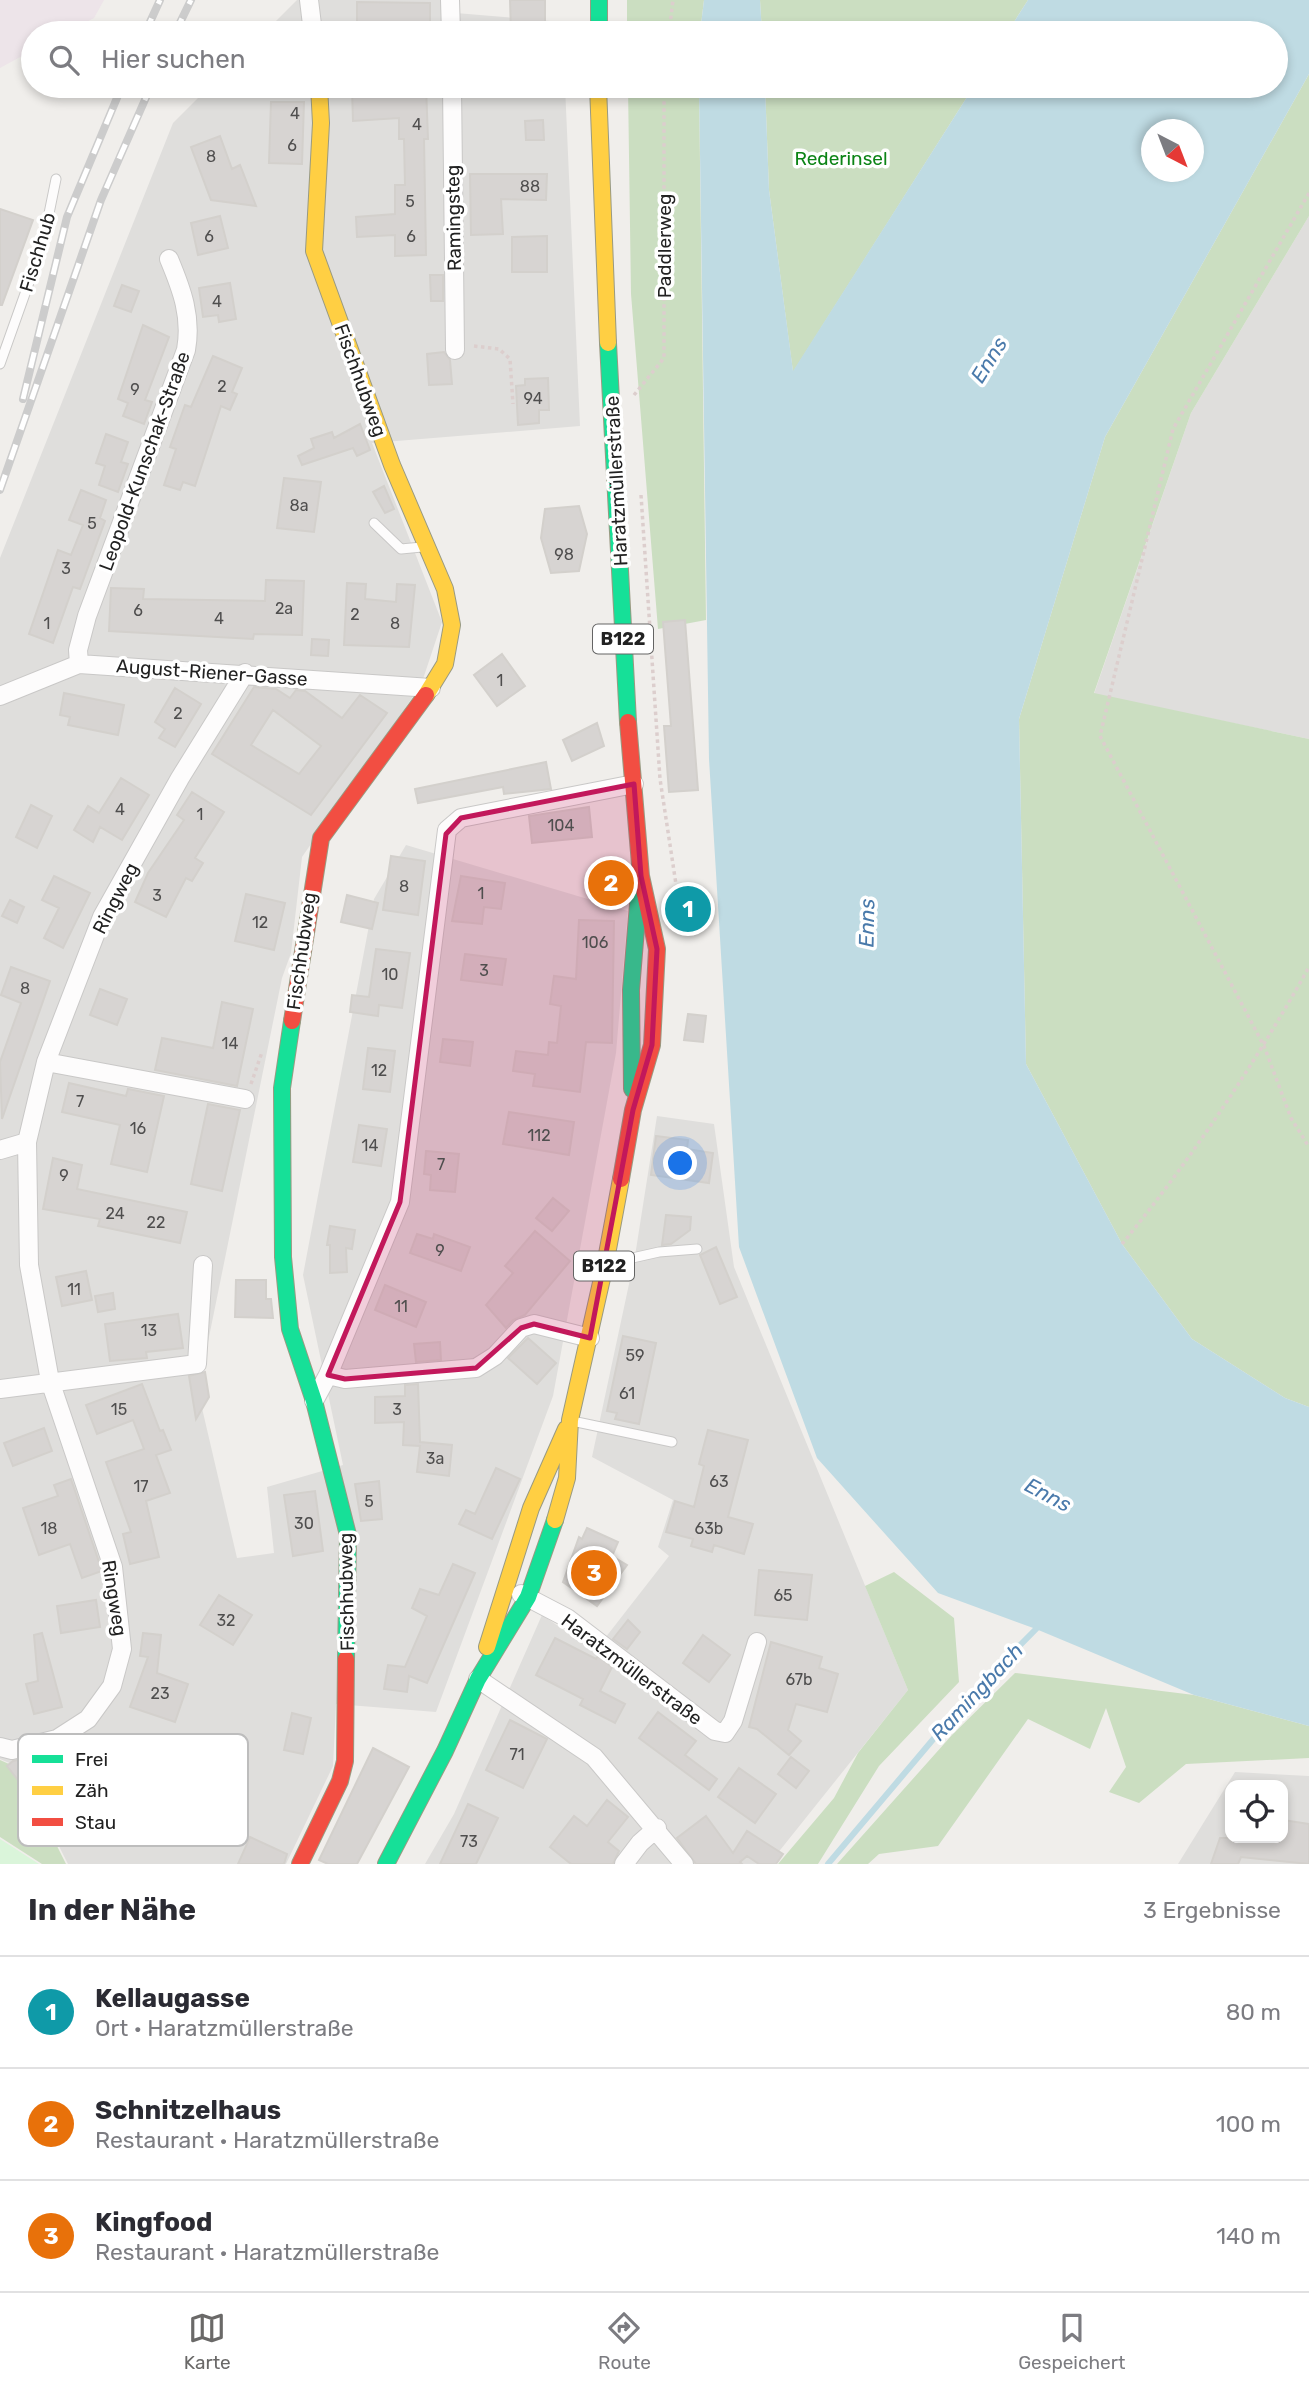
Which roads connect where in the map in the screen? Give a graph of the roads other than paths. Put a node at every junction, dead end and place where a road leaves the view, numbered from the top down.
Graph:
1 (309, 0) edge
2 (450, 0) edge
3 (599, 0) edge
4 (312, 21) edge
5 (451, 21) edge
6 (599, 21) edge
7 (320, 98) edge
8 (452, 98) edge
9 (598, 98) edge
10 (56, 179) dead end
11 (169, 259) dead end
12 (455, 347) road end
13 (0, 363) edge
14 (374, 523) dead end
15 (428, 547) junction
16 (79, 664) junction
17 (245, 673) junction
18 (431, 688) junction
19 (0, 696) edge
20 (634, 784) junction
21 (641, 876) junction
22 (46, 1062) junction
23 (245, 1099) dead end
24 (633, 1110) junction
25 (27, 1142) junction
26 (0, 1150) edge
27 (697, 1249) dead end
28 (203, 1265) dead end
29 (604, 1265) junction
30 (590, 1339) junction
31 (328, 1375) junction
32 (50, 1381) junction
33 (0, 1390) edge
34 (314, 1401) junction
35 (570, 1420) junction
36 (672, 1442) dead end
37 (504, 1587) junction
38 (528, 1597) junction
39 (757, 1642) dead end
40 (478, 1679) junction
41 (66, 1734) edge
42 (0, 1746) edge
43 (18, 1749) edge
44 (657, 1828) junction
45 (300, 1864) edge
46 (386, 1864) edge
47 (624, 1864) edge
48 (684, 1864) edge

1 - 4 street
2 - 5 street
3 - 6 main road
7 - 15 main road, Fischhubweg
8 - 12 street, Ramingsteg
9 - 20 main road, Haratzmüllerstraße / B122
10 - 13 lane, Fischhub
11 - 16 street, Leopold-Kunschak-Straße
14 - 15 lane
15 - 18 main road, Fischhubweg
16 - 17 street, August-Riener-Gasse
16 - 19 street, August-Riener-Gasse
17 - 18 street, August-Riener-Gasse
17 - 22 street, Ringweg
18 - 34 main road, Fischhubweg
20 - 21 main road, Haratzmüllerstraße / B122
20 - 31 street
21 - 24 main road, Haratzmüllerstraße / B122
21 - 24 main road, Haratzmüllerstraße / B122
22 - 23 street
22 - 25 street, Ringweg
24 - 29 main road, Haratzmüllerstraße / B122
25 - 26 street
25 - 32 street, Ringweg
27 - 29 lane
28 - 32 street
29 - 30 main road, Haratzmüllerstraße / B122
30 - 31 street
30 - 35 main road, Haratzmüllerstraße / B122
31 - 34 street
32 - 33 street
32 - 41 street, Ringweg
34 - 45 main road, Fischhubweg
35 - 36 lane
35 - 37 main road, Haratzmüllerstraße / B122
35 - 38 main road, Haratzmüllerstraße / B122
37 - 38 street, Haratzmüllerstraße
37 - 40 main road, Haratzmüllerstraße / B122
38 - 39 street, Haratzmüllerstraße
38 - 40 main road, Haratzmüllerstraße / B122
40 - 44 street
40 - 46 main road, Haratzmüllerstraße / B122
42 - 43 street, Ringweg
44 - 47 street
44 - 48 street

